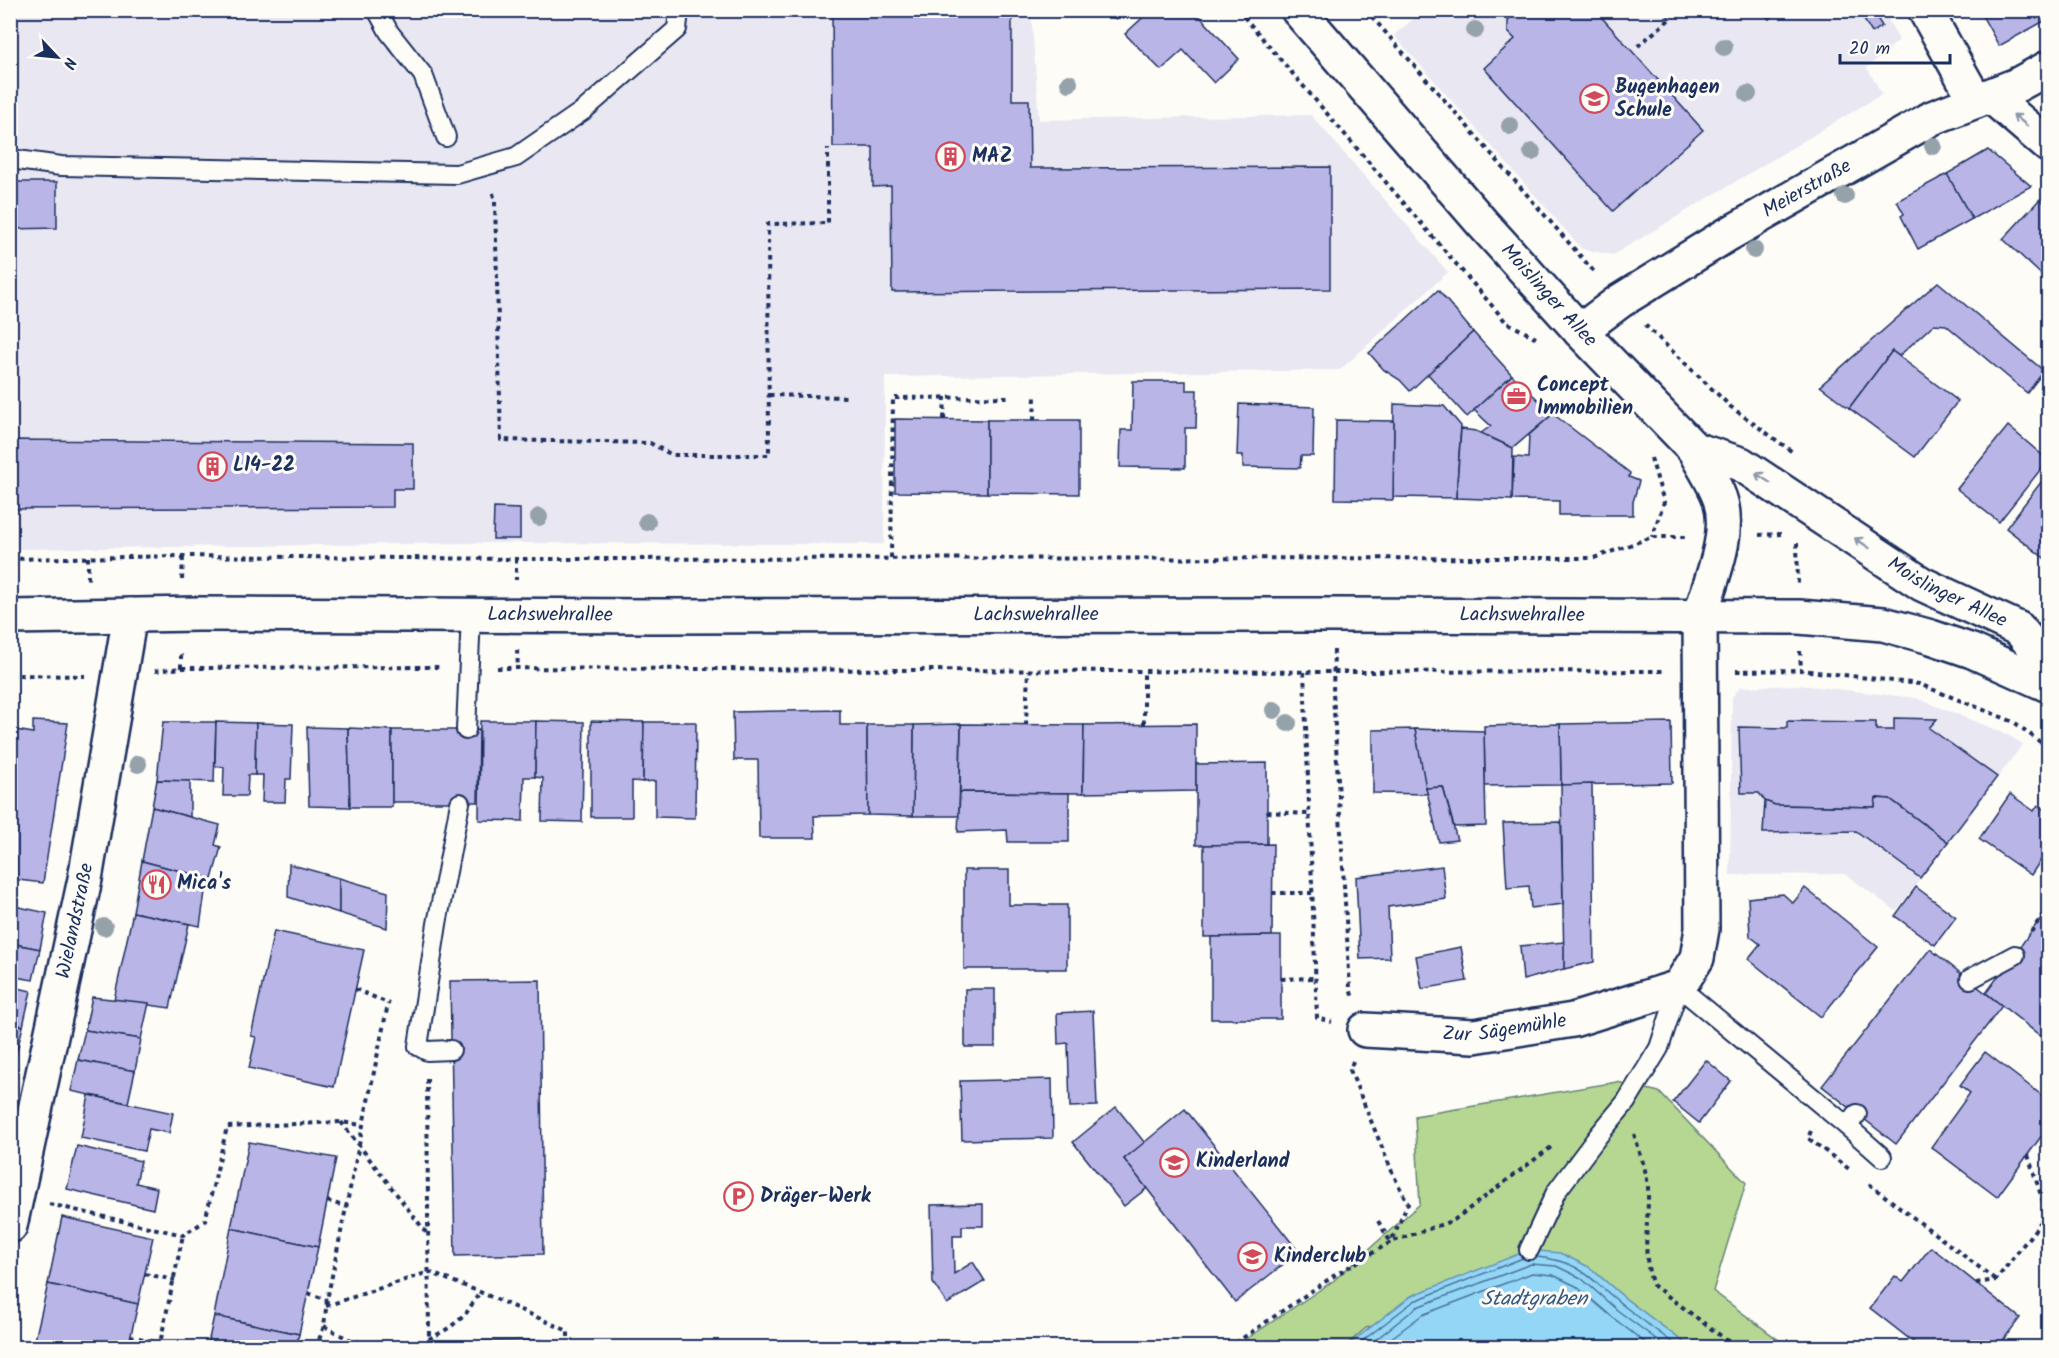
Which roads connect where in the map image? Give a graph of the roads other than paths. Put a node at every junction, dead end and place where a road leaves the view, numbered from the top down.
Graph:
1 (377, 10) edge
2 (679, 10) edge
3 (1298, 10) edge
4 (1925, 10) edge
5 (2049, 68) edge
6 (1984, 98) junction
7 (446, 136) dead end
8 (2049, 144) edge
9 (10, 159) edge
10 (1580, 331) junction
11 (1694, 449) junction
12 (130, 615) junction
13 (471, 615) junction
14 (10, 617) edge
15 (1700, 617) junction
16 (2049, 665) edge
17 (2049, 685) edge
18 (466, 730) dead end
19 (460, 803) dead end
20 (2015, 955) dead end
21 (1970, 979) dead end
22 (1679, 987) junction
23 (1365, 1030) road end
24 (451, 1050) dead end
25 (1882, 1157) dead end
26 (14, 1211) edge
27 (1529, 1250) dead end

1 - 7 lane
2 - 9 lane
3 - 10 main road, Moislinger Allee
4 - 6 main road
5 - 6 main road, Meierstraße
8 -> 6 main road
6 - 10 main road, Meierstraße
10 - 11 main road, Moislinger Allee
11 - 15 main road
16 -> 11 main road, Moislinger Allee
12 - 13 main road, Lachswehrallee
12 - 14 main road, Lachswehrallee
12 - 26 main road, Wielandstraße
13 - 15 main road, Lachswehrallee
13 - 18 lane
15 - 17 main road, Lachswehrallee
15 - 22 main road
19 - 24 lane
20 - 21 lane
22 - 23 main road, Zur Sägemühle
22 - 25 lane
22 - 27 lane

